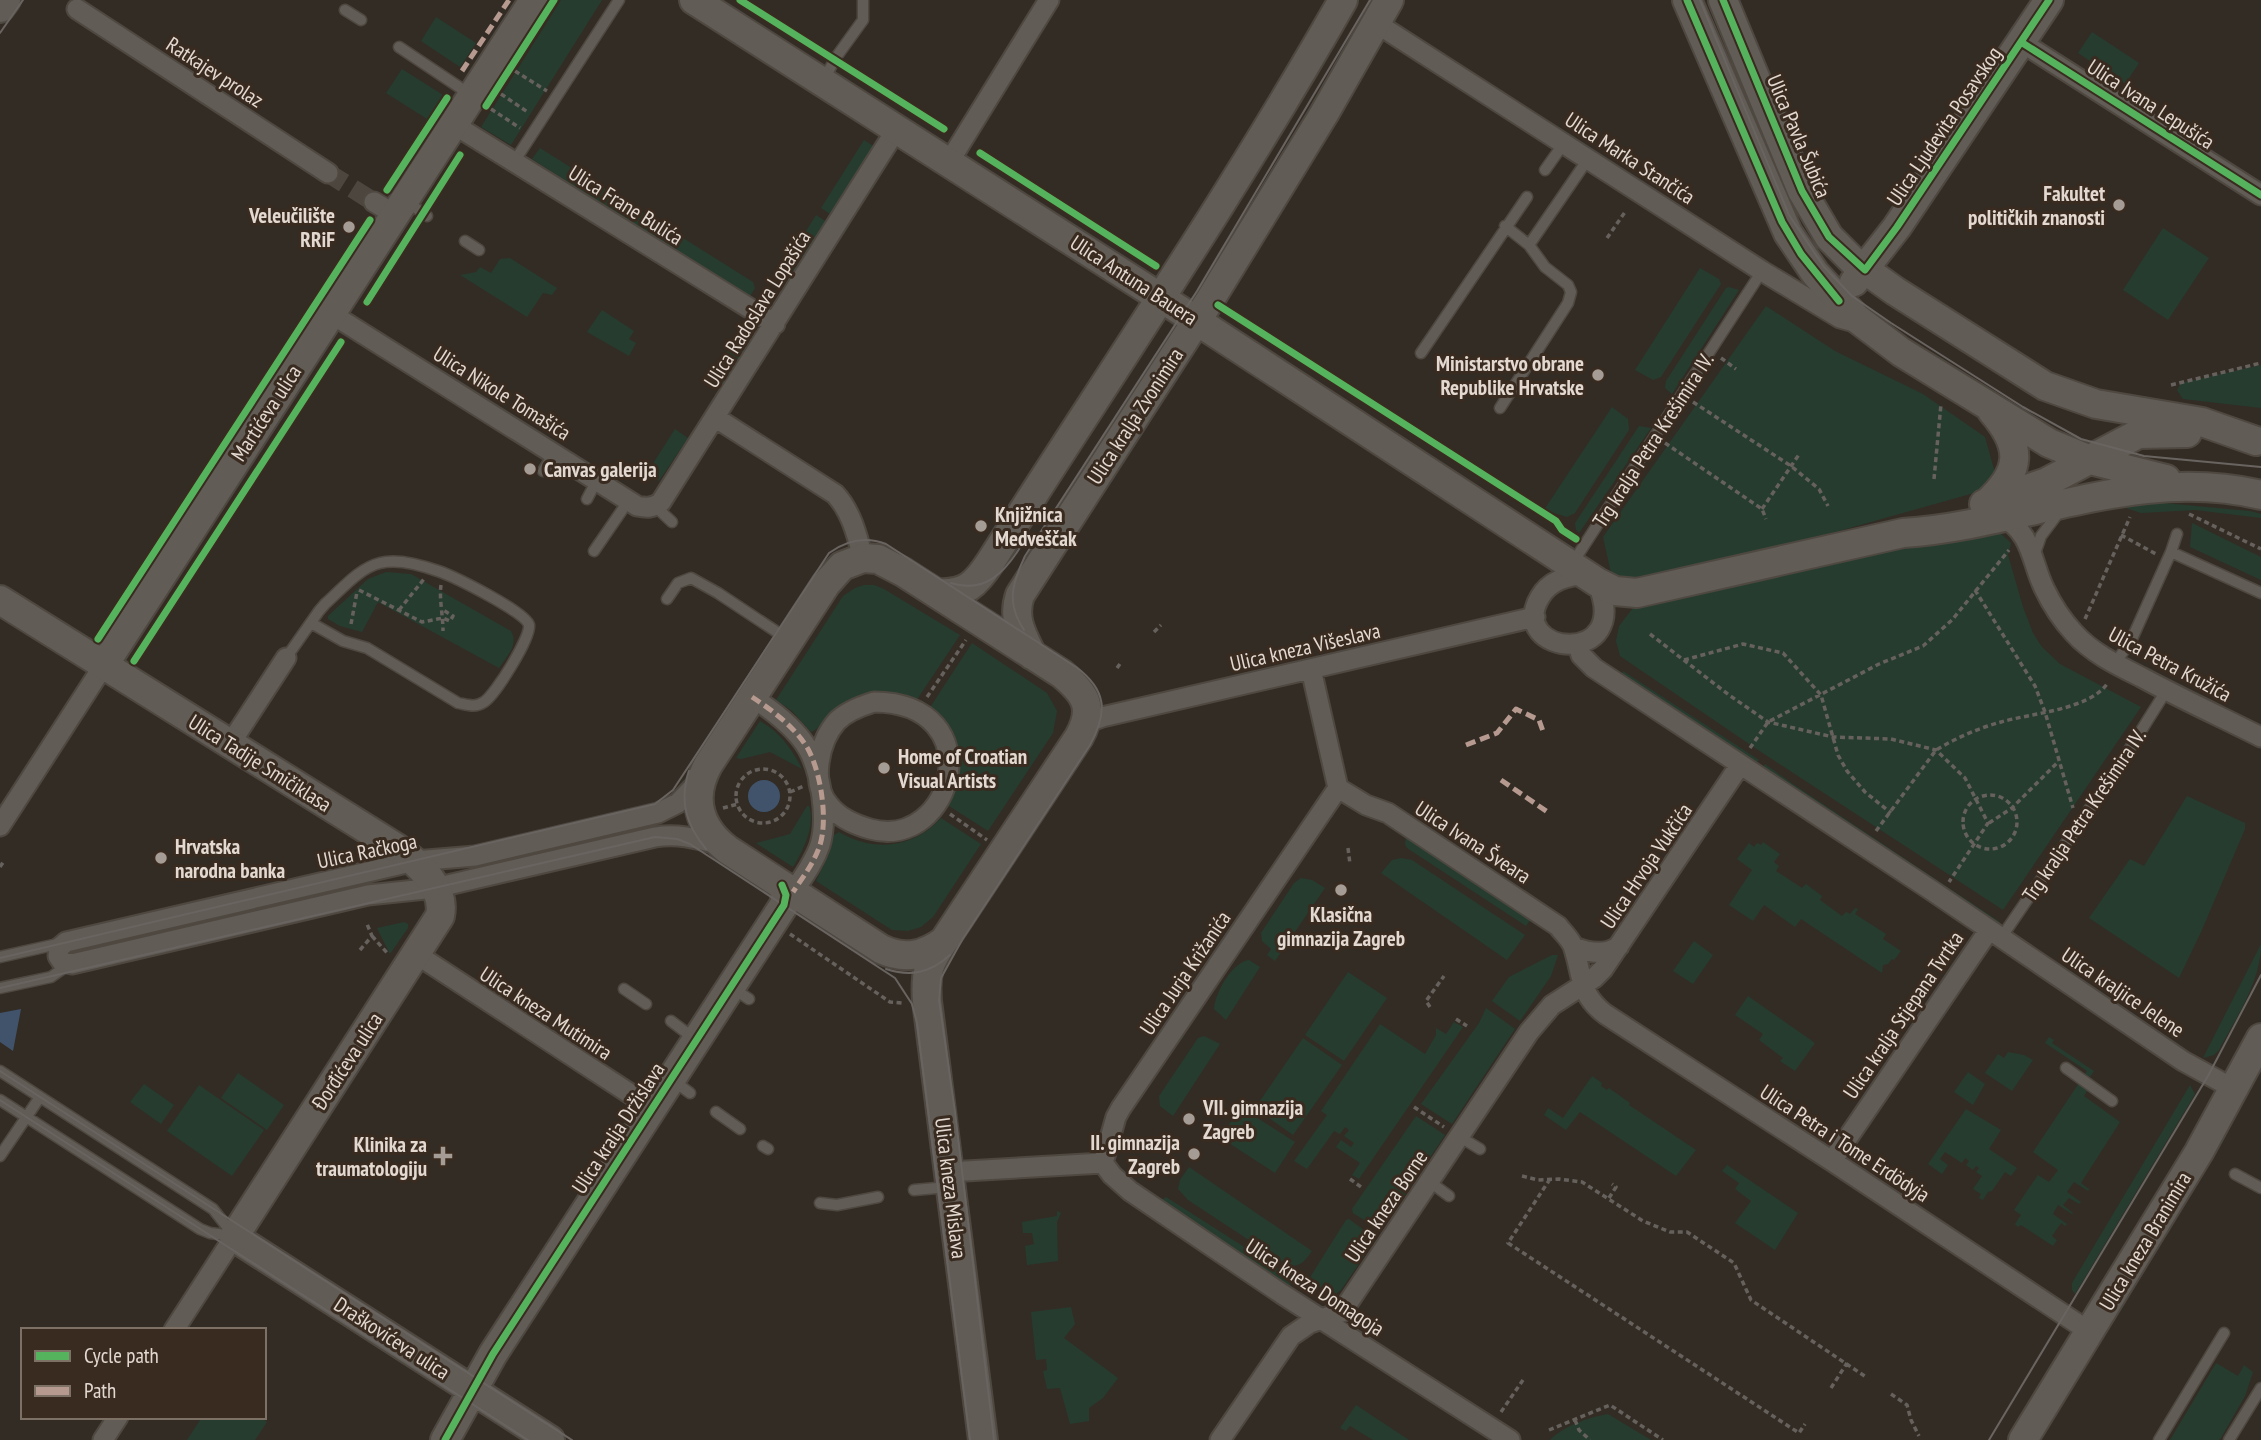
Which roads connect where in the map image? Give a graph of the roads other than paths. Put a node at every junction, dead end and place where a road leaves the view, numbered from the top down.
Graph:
1 (6, 0) edge
2 (534, 0) edge
3 (619, 0) edge
4 (694, 0) edge
5 (863, 0) edge
6 (1049, 0) edge
7 (1343, 0) edge
8 (1687, 0) edge
9 (1723, 0) edge
10 (2049, 0) edge
11 (0, 8) edge
12 (76, 9) dead end
13 (345, 10) dead end
14 (1383, 11) edge
15 (361, 20) dead end
16 (2021, 41) junction
17 (399, 47) dead end
18 (822, 82) junction
19 (485, 97) junction
20 (453, 124) junction
21 (897, 130) junction
22 (1564, 143) junction
23 (1588, 159) junction
24 (514, 162) junction
25 (949, 162) junction
26 (1545, 170) dead end
27 (328, 173) tunnel mouth
28 (2261, 195) edge
29 (1527, 197) dead end
30 (390, 205) junction
31 (427, 216) dead end
32 (1505, 226) junction
33 (465, 241) dead end
34 (1529, 246) junction
35 (479, 250) dead end
36 (1865, 270) junction
37 (1762, 271) junction
38 (1162, 299) junction
39 (1839, 300) junction
40 (330, 313) junction
41 (1197, 321) junction
42 (775, 324) junction
43 (1862, 324) junction
44 (1421, 353) dead end
45 (1988, 407) junction
46 (1500, 408) dead end
47 (716, 418) junction
48 (2259, 441) edge
49 (554, 453) junction
50 (2090, 460) junction
51 (543, 471) dead end
52 (597, 480) junction
53 (2203, 486) junction
54 (2261, 495) edge
55 (587, 499) dead end
56 (629, 500) junction
57 (2070, 501) junction
58 (653, 507) junction
59 (1994, 510) junction
60 (672, 522) dead end
61 (2177, 534) dead end
62 (594, 551) dead end
63 (2171, 552) junction
64 (863, 558) junction
65 (2033, 560) junction
66 (1585, 573) junction
67 (937, 593) junction
68 (2261, 593) edge
69 (1632, 594) junction
70 (667, 599) dead end
71 (0, 600) edge
72 (1535, 617) junction
73 (311, 623) junction
74 (1598, 630) junction
75 (789, 640) junction
76 (1578, 645) junction
77 (1032, 655) junction
78 (286, 657) joint
79 (2115, 663) junction
80 (104, 665) junction
81 (1311, 669) junction
82 (2166, 691) junction
83 (752, 697) junction
84 (1086, 723) junction
85 (2261, 737) edge
86 (230, 744) junction
87 (1745, 756) junction
88 (701, 779) junction
89 (819, 781) junction
90 (1338, 788) junction
91 (0, 826) edge
92 (721, 845) junction
93 (415, 862) junction
94 (435, 888) junction
95 (787, 888) junction
96 (1995, 934) junction
97 (944, 941) junction
98 (66, 942) junction
99 (1574, 947) junction
100 (1619, 947) junction
101 (0, 957) edge
102 (404, 957) junction
103 (72, 964) junction
104 (1583, 986) junction
105 (0, 988) edge
106 (624, 989) dead end
107 (646, 1004) dead end
108 (671, 1021) dead end
109 (2261, 1038) edge
110 (696, 1040) junction
111 (2066, 1068) dead end
112 (0, 1071) edge
113 (2234, 1089) junction
114 (40, 1097) junction
115 (1, 1100) edge
116 (2112, 1101) dead end
117 (652, 1108) junction
118 (716, 1112) dead end
119 (27, 1117) junction
120 (740, 1129) dead end
121 (1453, 1133) junction
122 (1480, 1149) dead end
123 (0, 1156) edge
124 (1832, 1161) junction
125 (1103, 1163) junction
126 (2235, 1174) dead end
127 (949, 1180) junction
128 (1430, 1182) junction
129 (2261, 1188) edge
130 (914, 1190) dead end
131 (1449, 1196) dead end
132 (878, 1197) dead end
133 (820, 1203) dead end
134 (234, 1237) junction
135 (1322, 1320) junction
136 (175, 1328) edge
137 (2090, 1332) junction
138 (2224, 1333) dead end
139 (2261, 1388) edge
140 (472, 1390) junction
141 (117, 1419) edge
142 (103, 1440) edge
143 (445, 1440) edge
144 (550, 1440) edge
145 (983, 1440) edge
146 (1220, 1440) edge
147 (1510, 1440) edge
148 (2023, 1440) edge
149 (2159, 1440) edge
150 (2229, 1440) edge

1 - 11 main road
2 - 19 main road, Martićeva ulica
3 - 24 lane
4 - 18 main road, Ulica Antuna Bauera
5 - 18 lane
6 - 25 street
7 - 38 main road, Ulica kralja Zvonimira
8 - 39 main road
9 - 36 main road, Ulica Pavla Šubića
10 - 16 main road, Ulica Ljudevita Posavskog
12 - 27 street, Ratkajev prolaz
13 - 15 lane
14 - 22 street, Ulica Marka Stančića
14 - 41 main road, Ulica kralja Zvonimira
16 - 28 street, Ulica Ivana Lepušića
16 - 36 main road, Ulica Ljudevita Posavskog
17 - 19 lane
18 - 21 main road, Ulica Antuna Bauera
19 - 20 main road, Martićeva ulica
20 - 24 street, Ulica Frane Bulića
20 - 30 main road, Martićeva ulica
21 - 25 main road, Ulica Antuna Bauera
21 - 42 street, Ulica Radoslava Lopašića
22 - 23 street, Ulica Marka Stančića
22 - 26 lane
23 - 34 lane
23 - 37 street, Ulica Marka Stančića
24 - 42 street, Ulica Frane Bulića
25 - 38 main road, Ulica Antuna Bauera
29 - 32 lane
30 - 31 lane
30 - 40 main road, Martićeva ulica
32 - 34 lane
32 - 44 lane
33 - 35 lane
34 - 46 lane
36 - 39 main road, Ulica Ljudevita Posavskog
36 - 48 main road
37 - 43 street, Ulica Marka Stančića
37 - 66 lane, Trg kralja Petra Krešimira IV.
38 - 41 main road, Ulica Antuna Bauera
38 - 67 main road, Ulica kralja Zvonimira
39 - 43 main road
40 - 49 street, Ulica Nikole Tomašića
40 - 80 main road, Martićeva ulica
41 - 66 main road, Ulica Antuna Bauera
41 - 77 main road, Ulica kralja Zvonimira
42 - 47 street, Ulica Radoslava Lopašića
43 - 45 main road
45 - 50 main road
45 - 59 main road
47 - 58 street, Ulica Radoslava Lopašića
47 - 64 street
48 - 50 main road
49 - 51 lane
49 - 52 street, Ulica Nikole Tomašića
50 - 53 main road
50 - 59 main road
52 - 55 lane
52 - 56 street, Ulica Nikole Tomašića
53 - 54 main road
53 - 57 main road
56 - 58 street, Ulica Nikole Tomašića
56 - 62 lane
57 - 59 main road
57 - 65 lane
58 - 60 lane
59 - 65 street, Ulica Petra Kružića
59 - 69 main road
61 - 63 lane
63 - 68 lane
63 - 79 lane
64 - 67 main road
64 - 75 main road
65 - 79 street, Ulica Petra Kružića
66 - 69 main road
66 - 72 street
66 - 74 street
67 - 77 main road
69 - 74 street
70 - 75 lane
71 - 80 main road, Ulica Tadije Smičiklasa
72 - 76 street
72 - 81 street, Ulica kneza Višeslava
73 - 73 lane
73 - 78 lane
74 - 76 street
75 - 83 main road
76 - 87 street
77 - 84 main road
78 - 86 street
79 - 82 street, Ulica Petra Kružića
80 - 86 main road, Ulica Tadije Smičiklasa
80 - 91 street, Martićeva ulica
81 - 84 street, Ulica kneza Višeslava
81 - 90 street
82 - 85 street, Ulica Petra Kružića
82 - 96 lane, Trg kralja Petra Krešimira IV.
83 - 88 main road
83 - 89 street
84 - 97 main road, Ulica kneza Mislava
86 - 93 main road, Ulica Tadije Smičiklasa
87 - 96 street
87 - 100 street, Ulica Hrvoja Vukčića
88 - 92 main road
88 - 93 street, Ulica Račkoga
89 - 89 street
89 - 95 street
90 - 99 street, Ulica Ivana Šveara
90 - 125 street, Ulica Jurja Križanića
92 - 94 street, Ulica Račkoga
92 - 95 main road
93 - 94 main road
93 - 98 street, Ulica Račkoga
94 - 102 main road, Đorđićeva ulica
94 - 103 street, Ulica Račkoga
95 - 97 main road
95 - 110 main road, Ulica kralja Držislava
96 - 113 street, Ulica kraljice Jelene
96 - 124 street, Ulica kralja Stjepana Tvrtka
97 - 127 main road, Ulica kneza Mislava
98 - 101 lane
98 - 103 street
99 - 100 street
99 - 104 street, Ulica Ivana Šveara
100 - 104 street, Ulica Hrvoja Vukčića
102 - 117 street, Ulica kneza Mutimira
102 - 134 main road, Đorđićeva ulica
103 - 105 lane, Ulica Račkoga
104 - 121 street, Ulica kneza Borne
104 - 124 street, Ulica Petra i Tome Erdödyja
106 - 107 lane
108 - 110 lane
109 - 113 main road, Ulica kneza Branimira
110 - 117 main road, Ulica kralja Držislava
111 - 116 lane
112 - 114 lane, Draškovićeva ulica
113 - 137 main road, Ulica kneza Branimira
114 - 119 lane
114 - 134 lane, Draškovićeva ulica
115 - 119 lane, Draškovićeva ulica
117 - 140 main road, Ulica kralja Držislava
118 - 120 lane
119 - 123 lane
119 - 134 lane, Draškovićeva ulica
121 - 122 lane
121 - 128 street, Ulica kneza Borne
124 - 137 street, Ulica Petra i Tome Erdödyja
125 - 127 street
125 - 135 street, Ulica kneza Domagoja
126 - 129 lane
127 - 130 lane
127 - 145 main road, Ulica kneza Mislava
128 - 131 lane
128 - 135 street, Ulica kneza Borne
132 - 133 lane
134 - 136 street, Đorđićeva ulica
134 - 140 main road, Draškovićeva ulica
135 - 146 street, Ulica kneza Borne
135 - 147 street, Ulica kneza Domagoja
137 - 148 main road, Ulica kneza Branimira
138 - 149 lane
139 - 150 lane
140 - 143 main road, Ulica kralja Držislava
140 - 144 main road, Draškovićeva ulica
141 - 142 street

